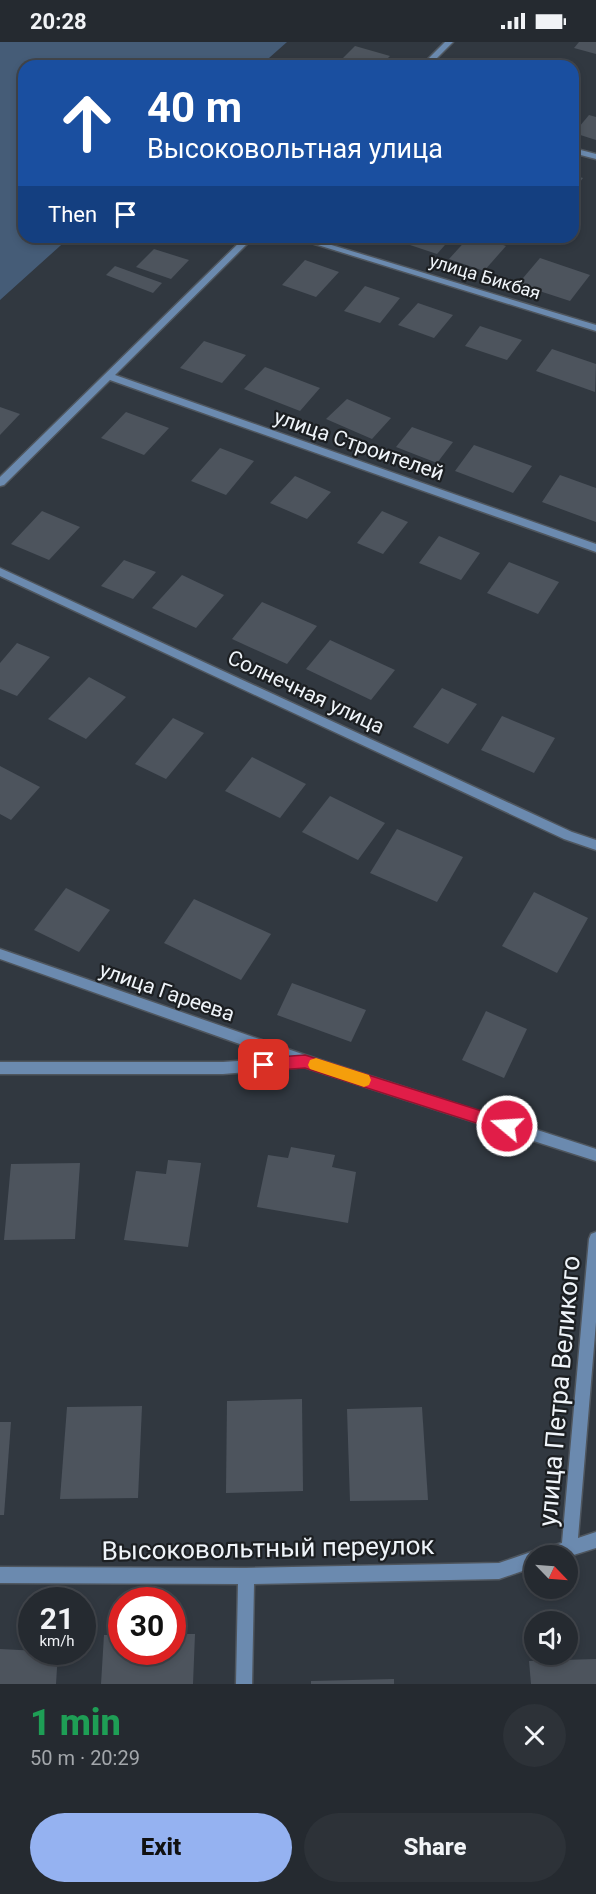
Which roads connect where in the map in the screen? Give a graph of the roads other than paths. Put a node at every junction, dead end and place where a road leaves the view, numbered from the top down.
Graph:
1 (449, 42) edge
2 (430, 60) edge
3 (579, 152) edge
4 (596, 157) edge
5 (244, 243) edge
6 (316, 243) edge
7 (596, 328) edge
8 (109, 376) junction
9 (0, 483) edge
10 (596, 548) edge
11 (0, 572) edge
12 (596, 844) edge
13 (0, 954) edge
14 (305, 1061) junction
15 (0, 1068) edge
16 (596, 1155) edge
17 (596, 1239) edge
18 (596, 1540) edge
19 (569, 1545) edge
20 (577, 1545) edge
21 (524, 1562) edge
22 (0, 1575) edge
23 (246, 1576) junction
24 (244, 1684) edge

1 - 2 street
3 - 4 street
5 - 8 street
6 - 7 street, улица Бикбая
8 - 9 street
8 - 10 street, улица Строителей
11 - 12 street, Солнечная улица
13 - 14 street, улица Гареева
14 - 15 street
14 - 16 street, улица Гареева
17 - 19 street, улица Петра Великого
18 - 20 street
21 - 23 street, Высоковольтный переулок
22 - 23 street, Высоковольтный переулок
23 - 24 street

